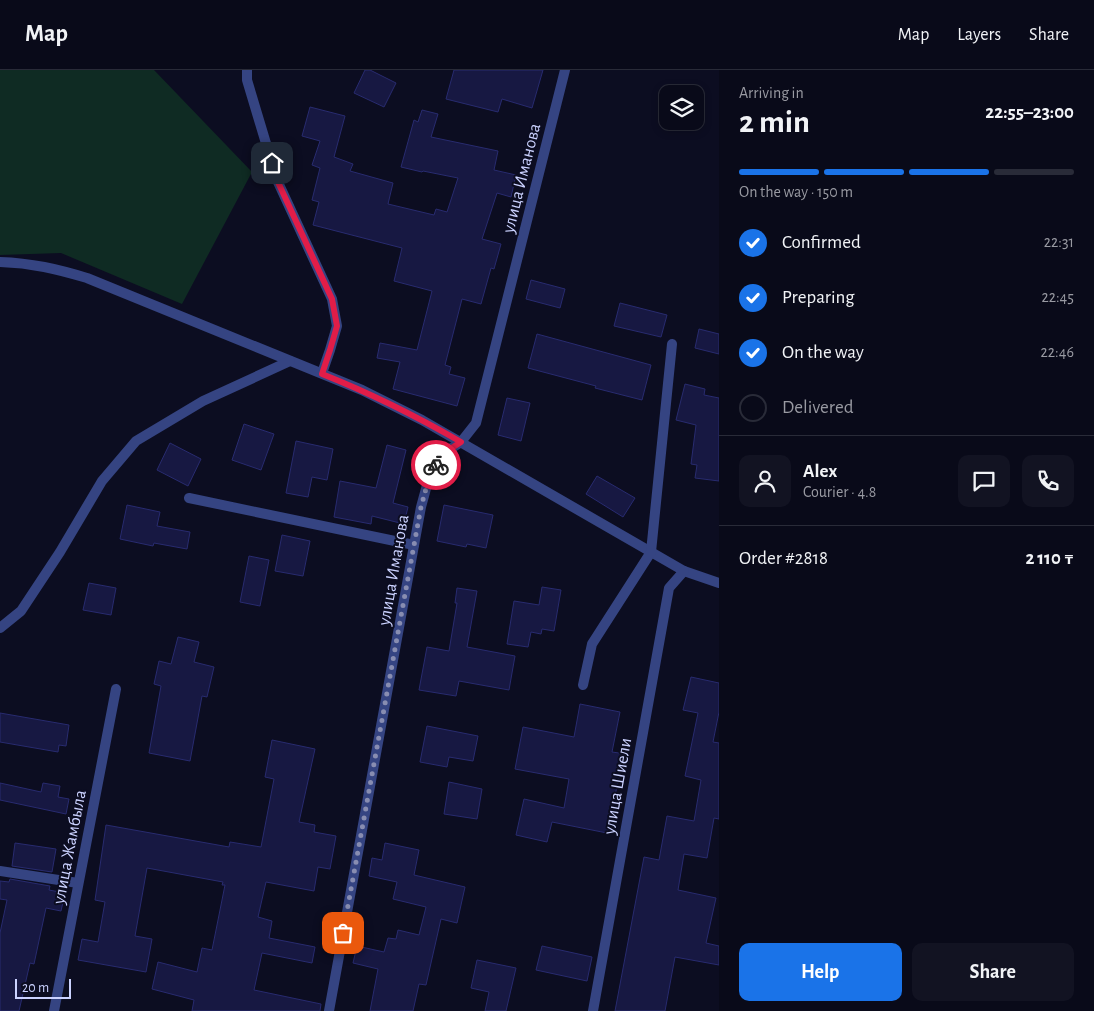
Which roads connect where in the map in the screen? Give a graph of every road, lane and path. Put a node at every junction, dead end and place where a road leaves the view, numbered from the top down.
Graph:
1 (247, 70) edge
2 (565, 70) edge
3 (0, 262) edge
4 (672, 344) dead end
5 (290, 361) junction
6 (322, 374) junction
7 (461, 442) junction
8 (189, 498) dead end
9 (414, 545) junction
10 (651, 552) junction
11 (684, 571) junction
12 (719, 583) edge
13 (0, 628) edge
14 (583, 685) dead end
15 (116, 689) dead end
16 (0, 871) edge
17 (78, 883) junction
18 (54, 1011) edge
19 (329, 1011) edge
20 (593, 1011) edge

1 - 6 street
2 - 7 street, улица Иманова
3 - 5 street
4 - 10 street
5 - 6 street
5 - 13 street
6 - 7 street
7 - 9 street, улица Иманова
7 - 10 street
8 - 9 street
9 - 19 street, улица Иманова
10 - 11 street
10 - 14 street
11 - 12 street
11 - 20 street, улица Шиели
15 - 17 street, улица Жамбыла
16 - 17 street
17 - 18 street, улица Жамбыла

